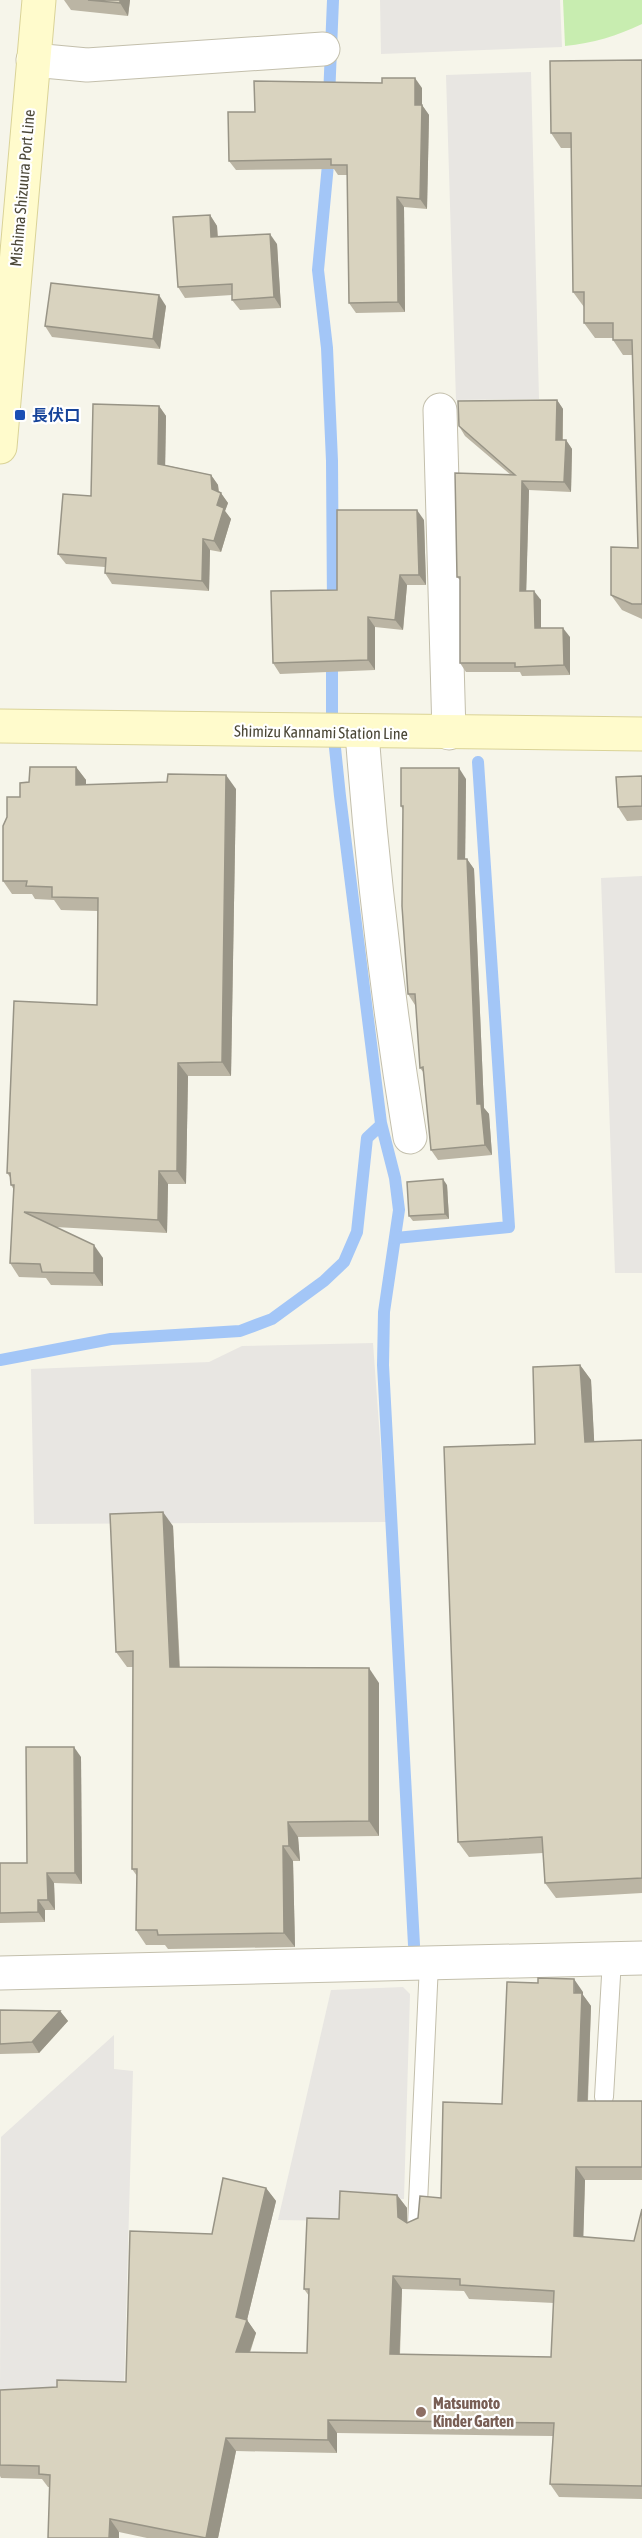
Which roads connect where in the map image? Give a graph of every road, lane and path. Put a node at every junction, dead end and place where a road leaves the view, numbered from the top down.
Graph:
1 (39, 0) edge
2 (323, 49) dead end
3 (33, 60) junction
4 (440, 410) dead end
5 (0, 447) edge
6 (0, 726) edge
7 (362, 732) junction
8 (448, 733) junction
9 (642, 734) edge
10 (410, 1137) dead end
11 (627, 1959) edge
12 (429, 1964) junction
13 (0, 1973) edge
14 (604, 2097) dead end
15 (417, 2225) edge

1 - 3 main road, Mishima Shizuura Port Line
2 - 3 street
3 - 5 main road, Mishima Shizuura Port Line
4 - 8 street
6 - 7 main road, Shimizu Kannami Station Line
7 - 8 main road, Shimizu Kannami Station Line
7 - 10 street
8 - 9 main road, Shimizu Kannami Station Line
11 - 12 street
11 - 14 lane
12 - 13 street
12 - 15 lane

